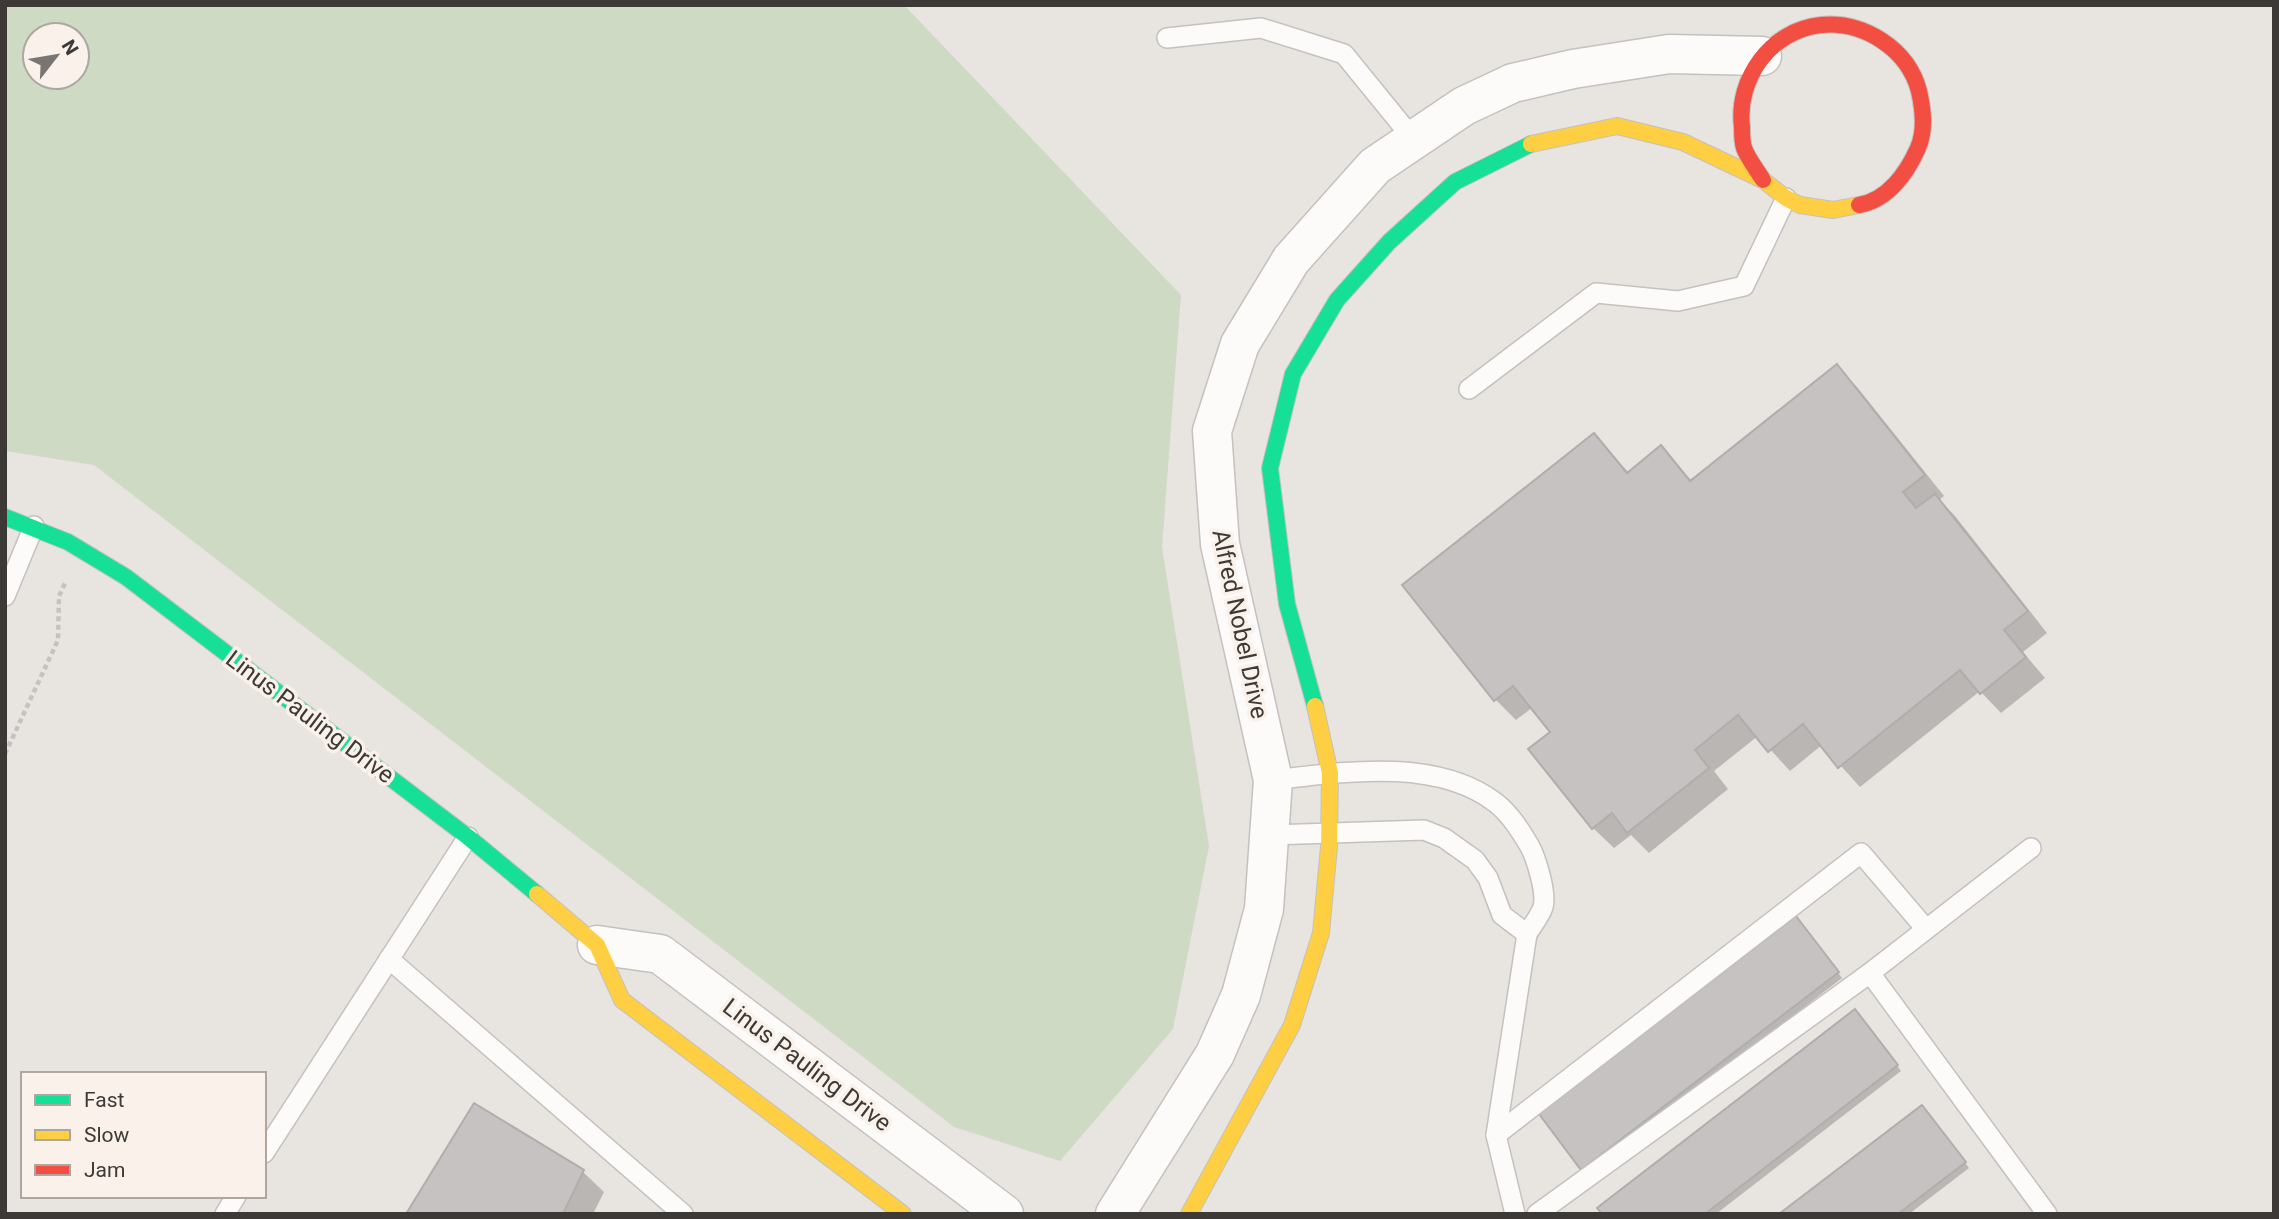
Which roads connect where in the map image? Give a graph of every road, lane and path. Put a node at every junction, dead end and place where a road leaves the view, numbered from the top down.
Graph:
1 (1857, 5) edge
2 (1856, 28) junction
3 (1167, 38) dead end
4 (1762, 56) junction
5 (1413, 140) junction
6 (1763, 180) junction
7 (1786, 198) junction
8 (1469, 389) dead end
9 (5, 517) edge
10 (33, 526) junction
11 (82, 548) junction
12 (5, 596) edge
13 (5, 754) edge
14 (1330, 773) junction
15 (1273, 780) junction
16 (1329, 833) junction
17 (1269, 835) junction
18 (468, 837) junction
19 (2031, 848) dead end
20 (1926, 929) junction
21 (1527, 934) junction
22 (597, 946) junction
23 (389, 959) junction
24 (1870, 972) junction
25 (1496, 1135) junction
26 (266, 1150) edge
27 (235, 1198) edge
28 (225, 1214) edge
29 (683, 1214) edge
30 (903, 1214) edge
31 (1004, 1214) edge
32 (1115, 1214) edge
33 (1189, 1214) edge
34 (1515, 1214) edge
35 (1537, 1214) edge
36 (2047, 1214) edge

1 - 2 lane
2 - 4 street, Alfred Nobel Drive
2 - 7 street, Alfred Nobel Drive
3 - 5 lane
4 - 5 street, Alfred Nobel Drive
4 - 6 street, Alfred Nobel Drive
5 - 15 street, Alfred Nobel Drive
6 - 7 street, Alfred Nobel Drive
6 - 14 street, Alfred Nobel Drive
7 - 8 lane
9 - 10 street, Linus Pauling Drive
10 - 11 street, Linus Pauling Drive
10 - 12 lane
11 - 13 path
11 - 18 street, Linus Pauling Drive
14 - 15 lane
14 - 16 street, Alfred Nobel Drive
14 - 21 lane
15 - 17 street, Alfred Nobel Drive
16 - 17 lane
16 - 21 lane
16 - 33 street, Alfred Nobel Drive
17 - 32 street, Alfred Nobel Drive
18 - 22 street, Linus Pauling Drive
18 - 23 lane
19 - 20 lane
20 - 24 lane
20 - 25 lane
21 - 25 lane
22 - 30 street, Linus Pauling Drive
22 - 31 street, Linus Pauling Drive
23 - 26 lane
23 - 29 lane
24 - 35 lane
24 - 36 lane
25 - 34 lane
27 - 28 lane

